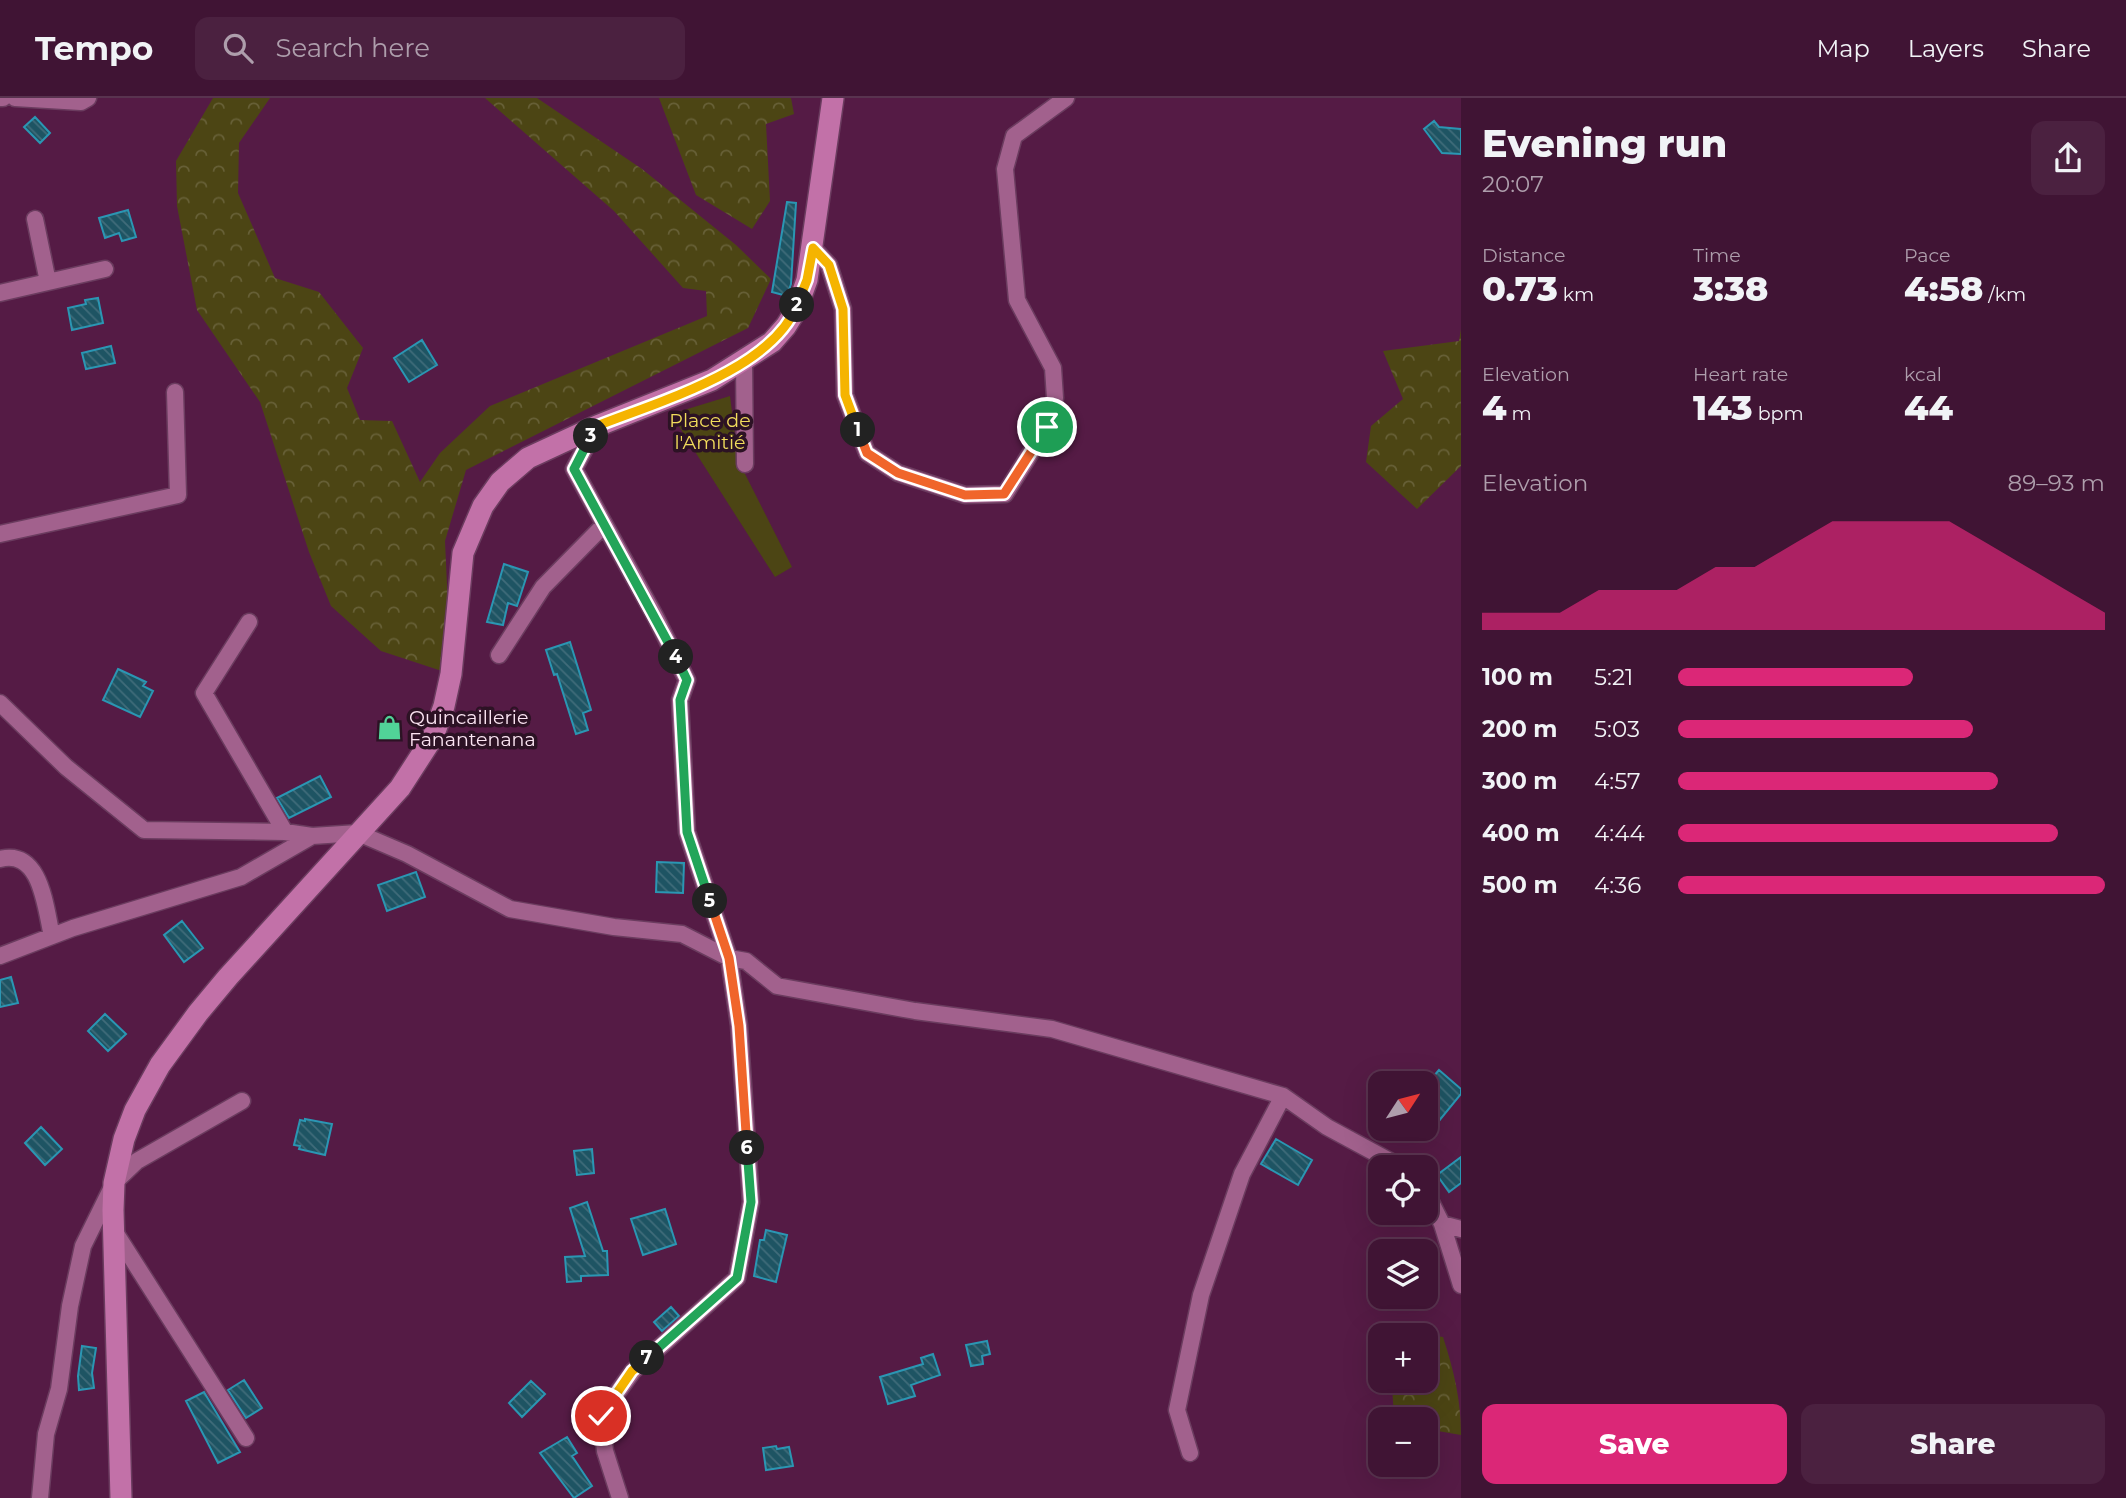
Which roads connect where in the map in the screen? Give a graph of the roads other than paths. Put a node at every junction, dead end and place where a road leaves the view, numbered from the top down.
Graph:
1 (15, 98) edge
2 (88, 98) edge
3 (833, 98) edge
4 (1066, 98) edge
5 (35, 219) dead end
6 (813, 248) junction
7 (105, 269) dead end
8 (48, 282) junction
9 (0, 293) edge
10 (744, 362) junction
11 (175, 392) dead end
12 (597, 426) junction
13 (745, 464) dead end
14 (604, 525) junction
15 (0, 534) edge
16 (249, 622) dead end
17 (499, 655) dead end
18 (0, 703) edge
19 (285, 832) junction
20 (358, 833) junction
21 (312, 836) junction
22 (0, 859) edge
23 (52, 936) junction
24 (0, 956) edge
25 (729, 958) junction
26 (1283, 1096) junction
27 (242, 1101) dead end
28 (1379, 1155) edge
29 (114, 1183) junction
30 (1438, 1216) edge
31 (1442, 1224) junction
32 (1461, 1229) edge
33 (115, 1232) junction
34 (1461, 1285) edge
35 (246, 1438) dead end
36 (1190, 1453) dead end
37 (40, 1498) edge
38 (121, 1498) edge
39 (620, 1498) edge

1 - 2 street
3 - 6 main road
4 - 6 street
5 - 8 street
6 - 10 main road
7 - 8 street
8 - 9 street
10 - 12 main road
10 - 13 street
11 - 15 street
12 - 14 street
12 - 20 main road
14 - 17 street
14 - 25 street
16 - 19 street
18 - 19 street
19 - 21 street
20 - 21 street
20 - 25 street
20 - 29 main road
21 - 23 street
22 - 23 street
23 - 24 street
25 - 26 street
25 - 39 street
26 - 28 street
26 - 36 street
27 - 29 street
29 - 33 main road
29 - 37 street
30 - 31 street
31 - 32 street
31 - 34 street
33 - 35 street
33 - 38 main road

